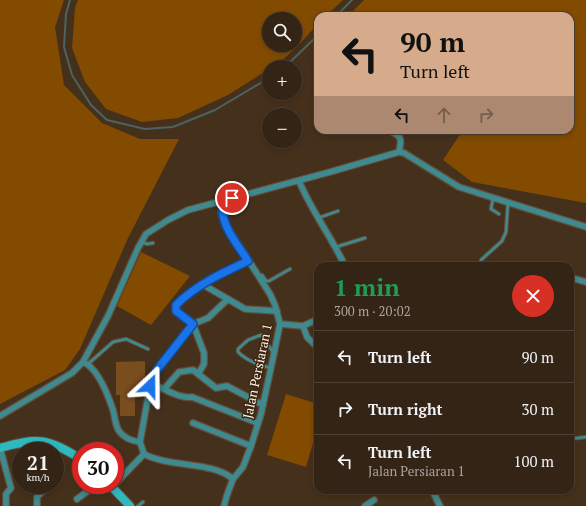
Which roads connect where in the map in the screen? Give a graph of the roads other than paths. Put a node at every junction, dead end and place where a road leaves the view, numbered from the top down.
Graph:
1 (396, 134) edge
2 (399, 152) junction
3 (299, 181) junction
4 (493, 198) junction
5 (224, 200) junction
6 (508, 203) junction
7 (338, 211) dead end
8 (499, 214) dead end
9 (317, 218) junction
10 (586, 227) edge
11 (365, 238) dead end
12 (141, 241) junction
13 (153, 243) dead end
14 (335, 247) junction
15 (248, 261) junction
16 (343, 262) edge
17 (481, 262) edge
18 (290, 269) dead end
19 (260, 276) junction
20 (574, 279) edge
21 (586, 282) edge
22 (202, 284) junction
23 (228, 299) junction
24 (277, 311) junction
25 (314, 321) edge
26 (193, 324) junction
27 (280, 324) junction
28 (303, 326) junction
29 (314, 344) edge
30 (148, 349) dead end
31 (274, 354) junction
32 (86, 363) junction
33 (271, 368) junction
34 (198, 374) junction
35 (151, 384) junction
36 (165, 388) junction
37 (263, 405) junction
38 (0, 416) edge
39 (193, 423) dead end
40 (258, 423) junction
41 (586, 437) edge
42 (574, 438) edge
43 (20, 442) edge
44 (46, 442) edge
45 (140, 442) junction
46 (12, 444) edge
47 (251, 446) junction
48 (0, 448) edge
49 (144, 454) junction
50 (124, 474) edge
51 (234, 479) junction
52 (40, 494) edge
53 (84, 494) edge
54 (120, 494) edge
55 (434, 494) edge
56 (77, 499) dead end
57 (374, 500) dead end
58 (143, 502) dead end
59 (6, 506) edge
60 (37, 506) edge
61 (130, 506) edge
62 (138, 506) edge
63 (224, 506) edge
64 (365, 506) edge
65 (440, 506) edge

1 - 2 street
2 - 3 street
2 - 4 street
3 - 5 street
3 - 9 street
4 - 6 street
4 - 8 lane
5 - 12 street
5 - 15 street, Jalan Persiaran 1
6 - 10 street
6 - 17 lane
7 - 9 lane
9 - 14 street
11 - 14 lane
12 - 13 lane
12 - 32 street
14 - 16 street
15 - 19 street, Jalan Persiaran 1
15 - 22 street
18 - 19 lane
19 - 24 street, Jalan Persiaran 1
20 - 21 street
22 - 23 street
22 - 26 street
23 - 24 street
23 - 26 street
24 - 27 street, Jalan Persiaran 1
25 - 28 street
26 - 34 street
26 - 35 street
27 - 28 street
27 - 31 street, Jalan Persiaran 1
28 - 29 street
30 - 32 lane
31 - 33 street, Jalan Persiaran 1
31 - 33 lane
32 - 38 street
32 - 45 street
33 - 37 street, Jalan Persiaran 1
34 - 36 street
34 - 37 street
35 - 36 street
35 - 45 street
36 - 40 street
37 - 40 street, Jalan Persiaran 1
39 - 47 street
40 - 47 street, Jalan Persiaran 1
41 - 42 lane
43 - 44 main road
45 - 49 street
46 - 48 main road
47 - 51 street, Jalan Persiaran 1
48 - 59 street
49 - 50 street
49 - 51 street
51 - 63 street, Jalan Persiaran 1
52 - 60 street
53 - 56 street
54 - 61 main road
55 - 65 street
57 - 64 street
58 - 62 lane

